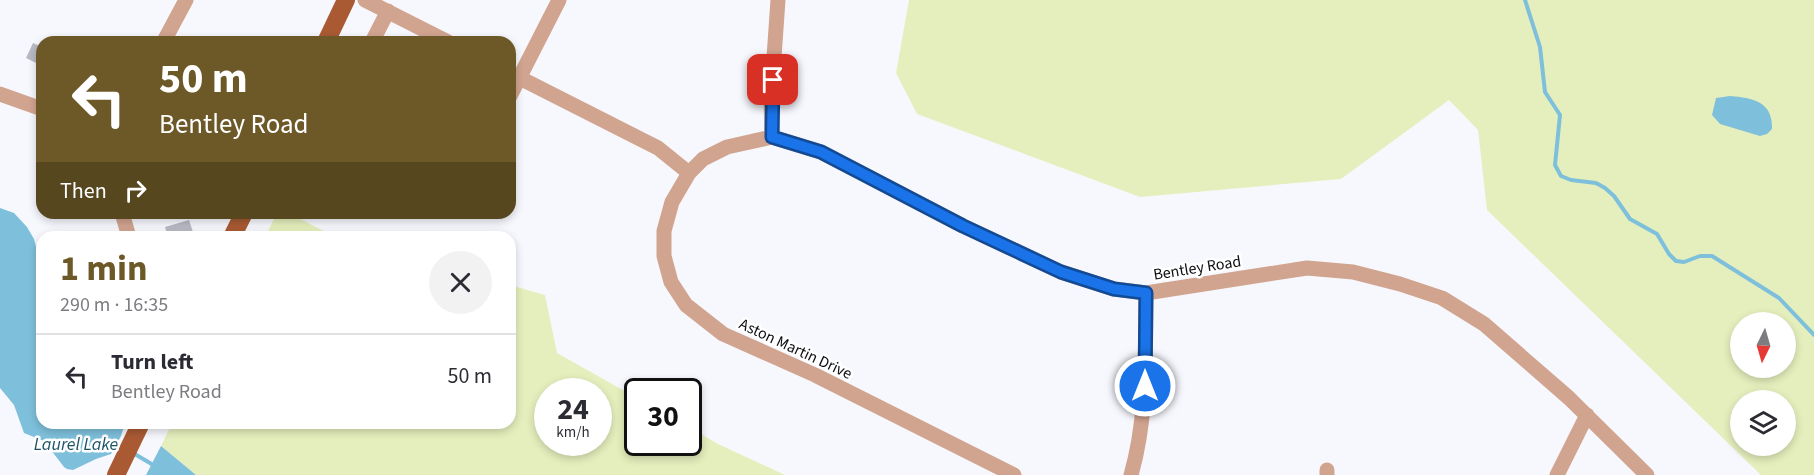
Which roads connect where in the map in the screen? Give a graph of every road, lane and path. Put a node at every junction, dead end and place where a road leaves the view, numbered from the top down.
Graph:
1 (186, 0) edge
2 (346, 0) edge
3 (365, 0) edge
4 (559, 0) edge
5 (778, 0) edge
6 (388, 11) junction
7 (167, 36) edge
8 (329, 36) edge
9 (375, 36) edge
10 (436, 36) edge
11 (516, 72) edge
12 (516, 76) edge
13 (0, 94) edge
14 (36, 107) edge
15 (772, 137) junction
16 (689, 173) junction
17 (1146, 293) junction
18 (1587, 415) junction
19 (138, 429) edge
20 (117, 473) edge
21 (1014, 475) edge
22 (1131, 475) edge
23 (1557, 475) edge
24 (1647, 475) edge

1 - 7 street
2 - 8 main road
3 - 6 street
4 - 11 street
5 - 15 street
6 - 9 street
6 - 10 street
12 - 16 street
13 - 14 street
15 - 16 street, Bentley Road
15 - 17 street, Bentley Road
16 - 21 street, Aston Martin Drive
17 - 18 street, Bentley Road
17 - 22 street
18 - 23 street
18 - 24 street, Bentley Road
19 - 20 main road

